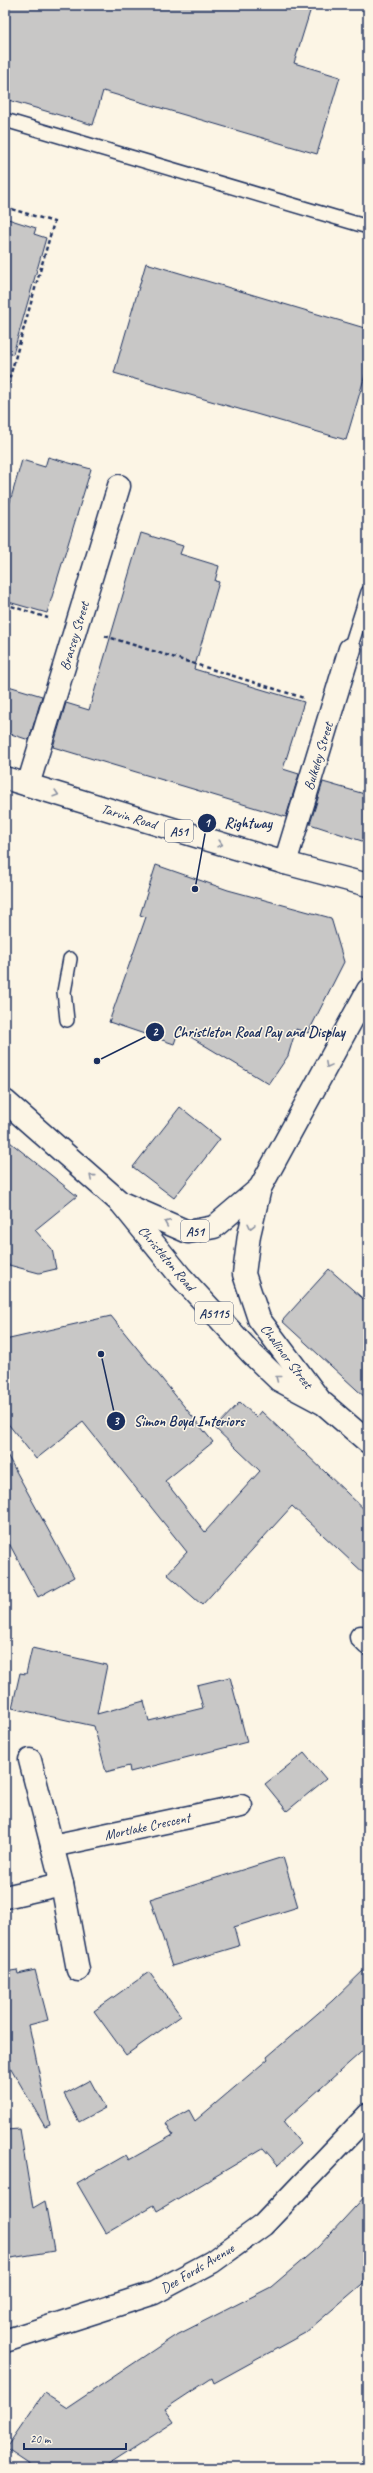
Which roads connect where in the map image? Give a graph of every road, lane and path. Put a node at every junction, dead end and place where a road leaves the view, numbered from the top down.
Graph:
1 (5, 120) edge
2 (5, 207) edge
3 (368, 227) edge
4 (5, 394) edge
5 (119, 486) dead end
6 (368, 592) edge
7 (5, 604) edge
8 (78, 627) junction
9 (350, 649) joint
10 (333, 707) junction
11 (5, 778) edge
12 (28, 785) junction
13 (285, 863) junction
14 (361, 884) edge
15 (368, 901) edge
16 (70, 960) dead end
17 (368, 992) edge
18 (67, 1020) dead end
19 (5, 1101) edge
20 (260, 1188) junction
21 (121, 1203) junction
22 (324, 1404) junction
23 (368, 1442) edge
24 (30, 1760) dead end
25 (241, 1806) dead end
26 (52, 1846) junction
27 (62, 1884) junction
28 (5, 1897) edge
29 (78, 1970) dead end
30 (368, 2115) edge
31 (5, 2341) edge

1 - 3 lane
2 - 4 path
5 - 8 main road, Brassey Street
6 - 9 lane
7 - 8 path
8 - 10 path
8 - 12 main road, Brassey Street
9 - 10 main road, Bulkeley Street
10 - 13 main road, Bulkeley Street
11 - 12 main road, Tarvin Road / A51
12 -> 13 main road, Tarvin Road / A51
13 - 14 main road, Tarvin Road / A51
14 - 15 main road, A51
16 - 18 lane
17 -> 20 main road, Challinor Street / A51
21 -> 19 main road, Christleton Road / A51
20 -> 21 main road, Challinor Street / A51
20 -> 22 main road, Challinor Street / A5115
22 -> 21 main road, Christleton Road / A5115
22 - 23 main road, Christleton Road / A5115
24 - 26 main road
25 - 26 main road, Mortlake Crescent
26 - 27 main road
27 - 28 main road
27 - 29 main road
30 - 31 main road, Dee Fords Avenue

